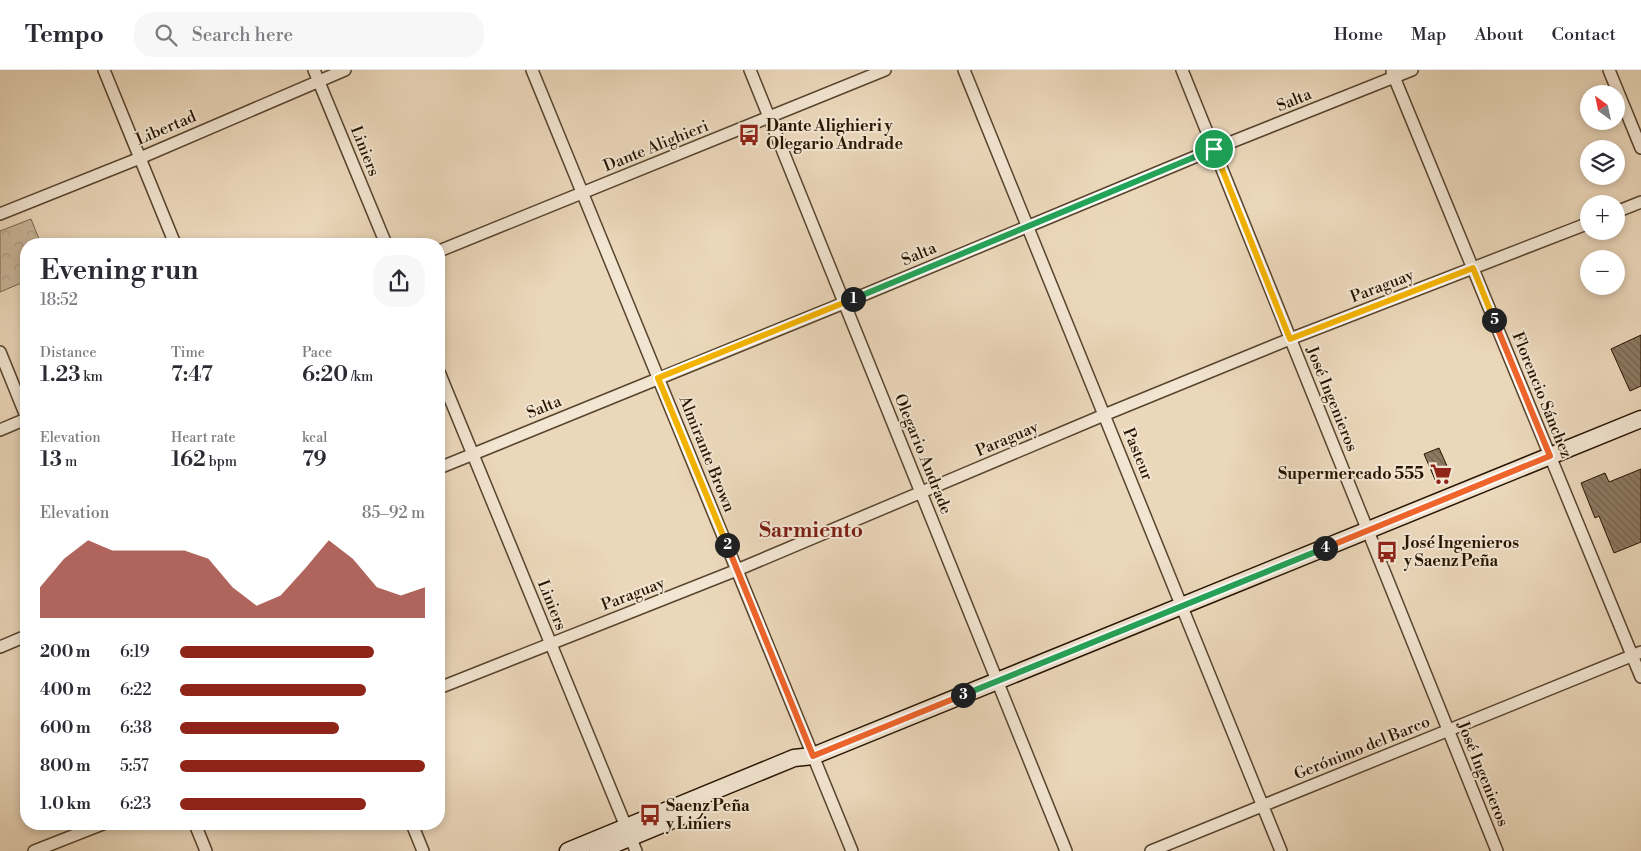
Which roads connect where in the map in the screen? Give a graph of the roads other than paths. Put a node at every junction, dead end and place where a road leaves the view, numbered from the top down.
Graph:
1 (104, 70) edge
2 (344, 70) edge
3 (532, 70) edge
4 (750, 70) edge
5 (885, 70) edge
6 (964, 70) edge
7 (1182, 70) edge
8 (1412, 70) edge
9 (1609, 70) edge
10 (1393, 74) edge
11 (316, 75) edge
12 (769, 117) junction
13 (1641, 148) edge
14 (1214, 149) junction
15 (140, 158) junction
16 (582, 193) junction
17 (1641, 202) edge
18 (1625, 208) edge
19 (0, 214) edge
20 (1580, 226) edge
21 (1028, 227) junction
22 (173, 238) edge
23 (384, 238) edge
24 (445, 250) edge
25 (1473, 268) junction
26 (844, 303) junction
27 (1290, 339) junction
28 (0, 352) edge
29 (658, 378) junction
30 (445, 387) edge
31 (20, 402) edge
32 (1104, 415) junction
33 (1641, 419) edge
34 (20, 420) edge
35 (0, 430) edge
36 (472, 454) junction
37 (1550, 456) junction
38 (445, 465) edge
39 (921, 493) junction
40 (1367, 530) junction
41 (737, 570) junction
42 (1182, 606) junction
43 (20, 639) edge
44 (551, 644) junction
45 (0, 647) edge
46 (1637, 654) edge
47 (1641, 677) edge
48 (997, 681) junction
49 (445, 686) edge
50 (1448, 730) junction
51 (813, 756) junction
52 (1263, 806) junction
53 (87, 830) edge
54 (197, 830) edge
55 (414, 830) edge
56 (631, 839) edge
57 (34, 851) edge
58 (206, 851) edge
59 (423, 851) edge
60 (568, 851) edge
61 (598, 851) edge
62 (852, 851) edge
63 (1066, 851) edge
64 (1151, 851) edge
65 (1281, 851) edge
66 (1497, 851) edge

1 - 15 street
2 - 11 street, Libertad
3 - 16 street, Almirante Brown
4 - 12 street, Olegario Andrade
5 - 12 street, Dante Alighieri
6 - 21 street, Pasteur
7 - 14 street, José Ingenieros
8 - 10 street, Salta
9 - 13 street
10 - 14 street, Salta
10 - 25 street, Florencio Sánchez
11 - 15 street, Libertad
11 - 23 street, Liniers
12 - 16 street, Dante Alighieri
12 - 26 street, Olegario Andrade
14 - 21 street, Salta
14 - 27 street, José Ingenieros
15 - 19 street, Libertad
15 - 22 street
16 - 24 street, Dante Alighieri
16 - 29 street, Almirante Brown
17 - 18 street
20 - 25 street, Paraguay
21 - 26 street, Salta
21 - 32 street, Pasteur
25 - 27 street, Paraguay
25 - 37 street, Florencio Sánchez
26 - 29 street, Salta
26 - 39 street, Olegario Andrade
27 - 32 street, Paraguay
27 - 40 street, José Ingenieros
28 - 31 street
29 - 36 street, Salta
29 - 41 street, Almirante Brown
30 - 36 street, Liniers
32 - 39 street, Paraguay
32 - 42 street, Pasteur
33 - 37 main road
34 - 35 street
36 - 38 street, Salta
36 - 44 street, Liniers
37 - 40 main road
37 - 46 street, Florencio Sánchez
39 - 41 street, Paraguay
39 - 48 street, Olegario Andrade
40 - 42 main road
40 - 50 street, José Ingenieros
41 - 44 street, Paraguay
41 - 51 street, Almirante Brown
42 - 48 main road
42 - 52 street, Pasteur
43 - 45 street
44 - 49 street, Paraguay
44 - 56 street, Liniers
46 - 47 street, Florencio Sánchez
46 - 50 street, Gerónimo del Barco
48 - 51 main road
48 - 63 street, Olegario Andrade
50 - 52 street, Gerónimo del Barco
50 - 66 street, José Ingenieros
51 - 56 main road
51 - 62 street, Almirante Brown
52 - 64 street, Gerónimo del Barco
52 - 65 street, Pasteur
53 - 57 street
54 - 58 street
55 - 59 street
56 - 60 main road
56 - 61 main road

